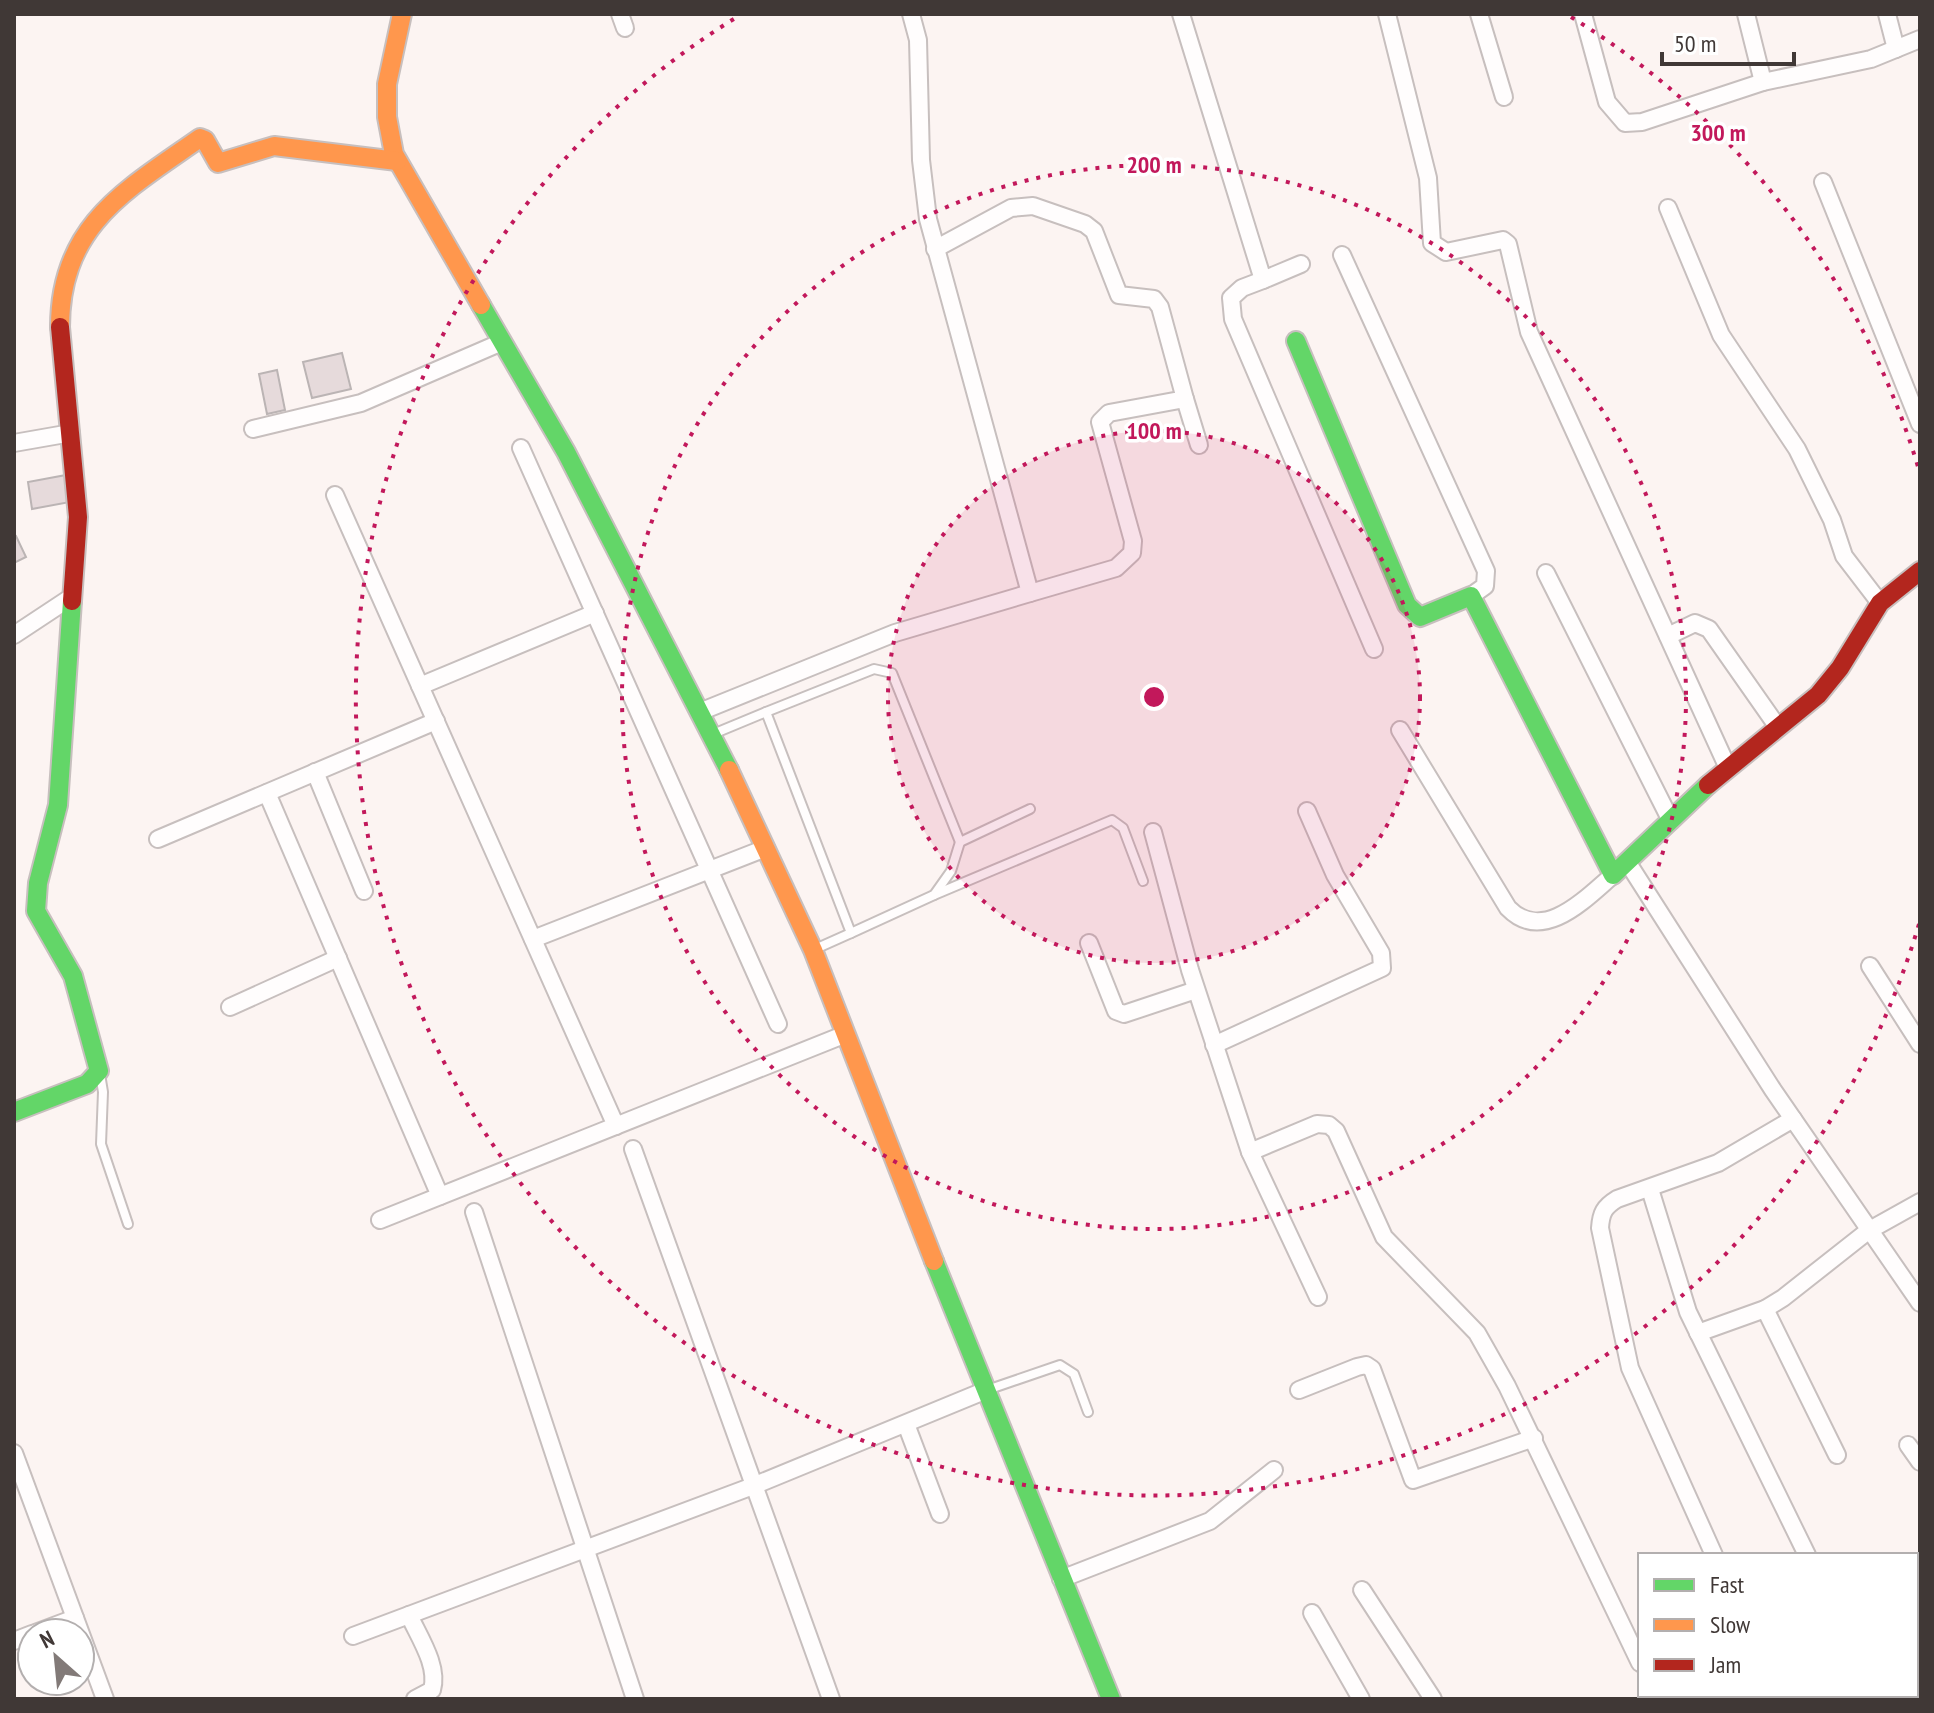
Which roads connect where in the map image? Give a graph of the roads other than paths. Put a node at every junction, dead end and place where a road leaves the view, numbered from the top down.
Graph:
1 (402, 14) edge
2 (911, 14) edge
3 (1181, 14) edge
4 (1387, 14) edge
5 (1479, 14) edge
6 (1583, 14) edge
7 (1746, 14) edge
8 (1887, 14) edge
9 (1920, 39) edge
10 (1896, 49) junction
11 (1763, 82) junction
12 (1504, 97) dead end
13 (397, 161) junction
14 (1823, 182) dead end
15 (1668, 208) dead end
16 (935, 249) junction
17 (1342, 255) dead end
18 (1301, 264) dead end
19 (1263, 280) junction
20 (1296, 341) dead end
21 (502, 342) junction
22 (1185, 399) junction
23 (1920, 424) edge
24 (253, 429) dead end
25 (71, 433) junction
26 (14, 443) edge
27 (1199, 445) dead end
28 (521, 448) dead end
29 (335, 495) dead end
30 (1920, 571) edge
31 (1546, 573) dead end
32 (1030, 593) junction
33 (73, 596) junction
34 (1471, 596) junction
35 (1880, 603) junction
36 (595, 613) junction
37 (14, 635) edge
38 (1668, 636) junction
39 (1374, 649) dead end
40 (420, 686) junction
41 (702, 711) junction
42 (766, 712) junction
43 (436, 721) junction
44 (1777, 726) junction
45 (1400, 730) dead end
46 (713, 734) junction
47 (1727, 766) junction
48 (315, 772) junction
49 (267, 793) junction
50 (1030, 809) dead end
51 (1307, 811) dead end
52 (1671, 821) junction
53 (1153, 832) dead end
54 (158, 839) dead end
55 (960, 842) junction
56 (766, 848) junction
57 (1628, 863) junction
58 (712, 869) junction
59 (1613, 875) junction
60 (1143, 881) dead end
61 (364, 891) dead end
62 (934, 895) junction
63 (851, 933) junction
64 (533, 939) junction
65 (1089, 943) dead end
66 (813, 950) junction
67 (338, 958) junction
68 (1870, 966) dead end
69 (1196, 990) junction
70 (230, 1007) dead end
71 (778, 1024) dead end
72 (846, 1034) junction
73 (1920, 1044) edge
74 (1214, 1045) junction
75 (99, 1071) junction
76 (14, 1112) edge
77 (1793, 1119) junction
78 (616, 1126) junction
79 (633, 1149) dead end
80 (1250, 1152) junction
81 (1650, 1189) junction
82 (440, 1196) junction
83 (1920, 1202) edge
84 (474, 1212) dead end
85 (380, 1220) dead end
86 (128, 1224) dead end
87 (1868, 1231) junction
88 (1318, 1297) dead end
89 (1920, 1303) edge
90 (1765, 1309) junction
91 (1698, 1333) junction
92 (1299, 1390) dead end
93 (984, 1391) junction
94 (1088, 1412) dead end
95 (906, 1424) junction
96 (1534, 1438) junction
97 (1908, 1445) dead end
98 (14, 1453) edge
99 (1837, 1455) dead end
100 (1920, 1462) edge
101 (1274, 1470) dead end
102 (753, 1486) junction
103 (940, 1514) dead end
104 (586, 1549) junction
105 (1713, 1553) edge
106 (1806, 1553) edge
107 (1061, 1579) junction
108 (1362, 1590) dead end
109 (1312, 1613) dead end
110 (409, 1615) junction
111 (75, 1617) edge
112 (353, 1636) dead end
113 (1638, 1659) edge
114 (96, 1675) edge
115 (105, 1699) edge
116 (415, 1699) edge
117 (635, 1699) edge
118 (831, 1699) edge
119 (1111, 1699) edge
120 (1361, 1699) edge
121 (1433, 1699) edge

1 - 13 street
2 - 16 street
3 - 19 street
4 - 38 street
5 - 12 street
6 - 11 street
7 - 11 street
8 - 10 street
9 - 10 street
10 - 11 street
13 - 21 street
13 - 25 street
14 - 23 street
15 - 35 street
16 - 22 street
16 - 32 street
17 - 34 street
18 - 19 street
19 - 39 street
20 - 34 street
21 - 24 street
21 - 41 street
22 - 27 street
22 - 32 street
25 - 26 street
25 - 33 street
28 - 36 street
29 - 40 street
30 - 35 street
31 - 52 street
32 - 41 street
33 - 37 street
33 - 75 street
34 - 59 street
35 - 44 street
36 - 40 street
36 - 58 street
38 - 44 street
38 - 47 street
40 - 43 street
41 - 46 street
42 - 46 lane
42 - 55 lane
42 - 63 lane
43 - 48 street
43 - 64 street
44 - 47 street
45 - 59 street
46 - 56 street
47 - 52 street
48 - 49 street
48 - 61 street
49 - 54 street
49 - 67 street
50 - 55 lane
51 - 74 street
52 - 57 street
53 - 69 street
55 - 62 lane
56 - 58 street
56 - 66 street
57 - 59 street
57 - 77 street
58 - 64 street
58 - 71 street
60 - 62 lane
62 - 63 lane
63 - 66 lane
64 - 78 street
65 - 69 street
66 - 72 street
67 - 70 street
67 - 82 street
68 - 73 street
69 - 74 street
72 - 78 street
72 - 93 street
74 - 80 street
75 - 76 street
75 - 86 lane
77 - 81 street
77 - 87 street
78 - 82 street
79 - 102 street
80 - 88 street
80 - 96 street
81 - 91 street
81 - 105 street
82 - 85 street
83 - 87 street
84 - 104 street
87 - 89 street
87 - 90 street
90 - 91 street
90 - 99 street
91 - 106 street
92 - 96 street
93 - 94 lane
93 - 95 street
93 - 107 street
95 - 102 street
95 - 103 street
96 - 113 street
97 - 100 street
98 - 111 street
101 - 107 street
102 - 104 street
102 - 118 street
104 - 110 street
104 - 117 street
107 - 119 street
108 - 121 street
109 - 120 street
110 - 112 street
110 - 116 street
114 - 115 street

